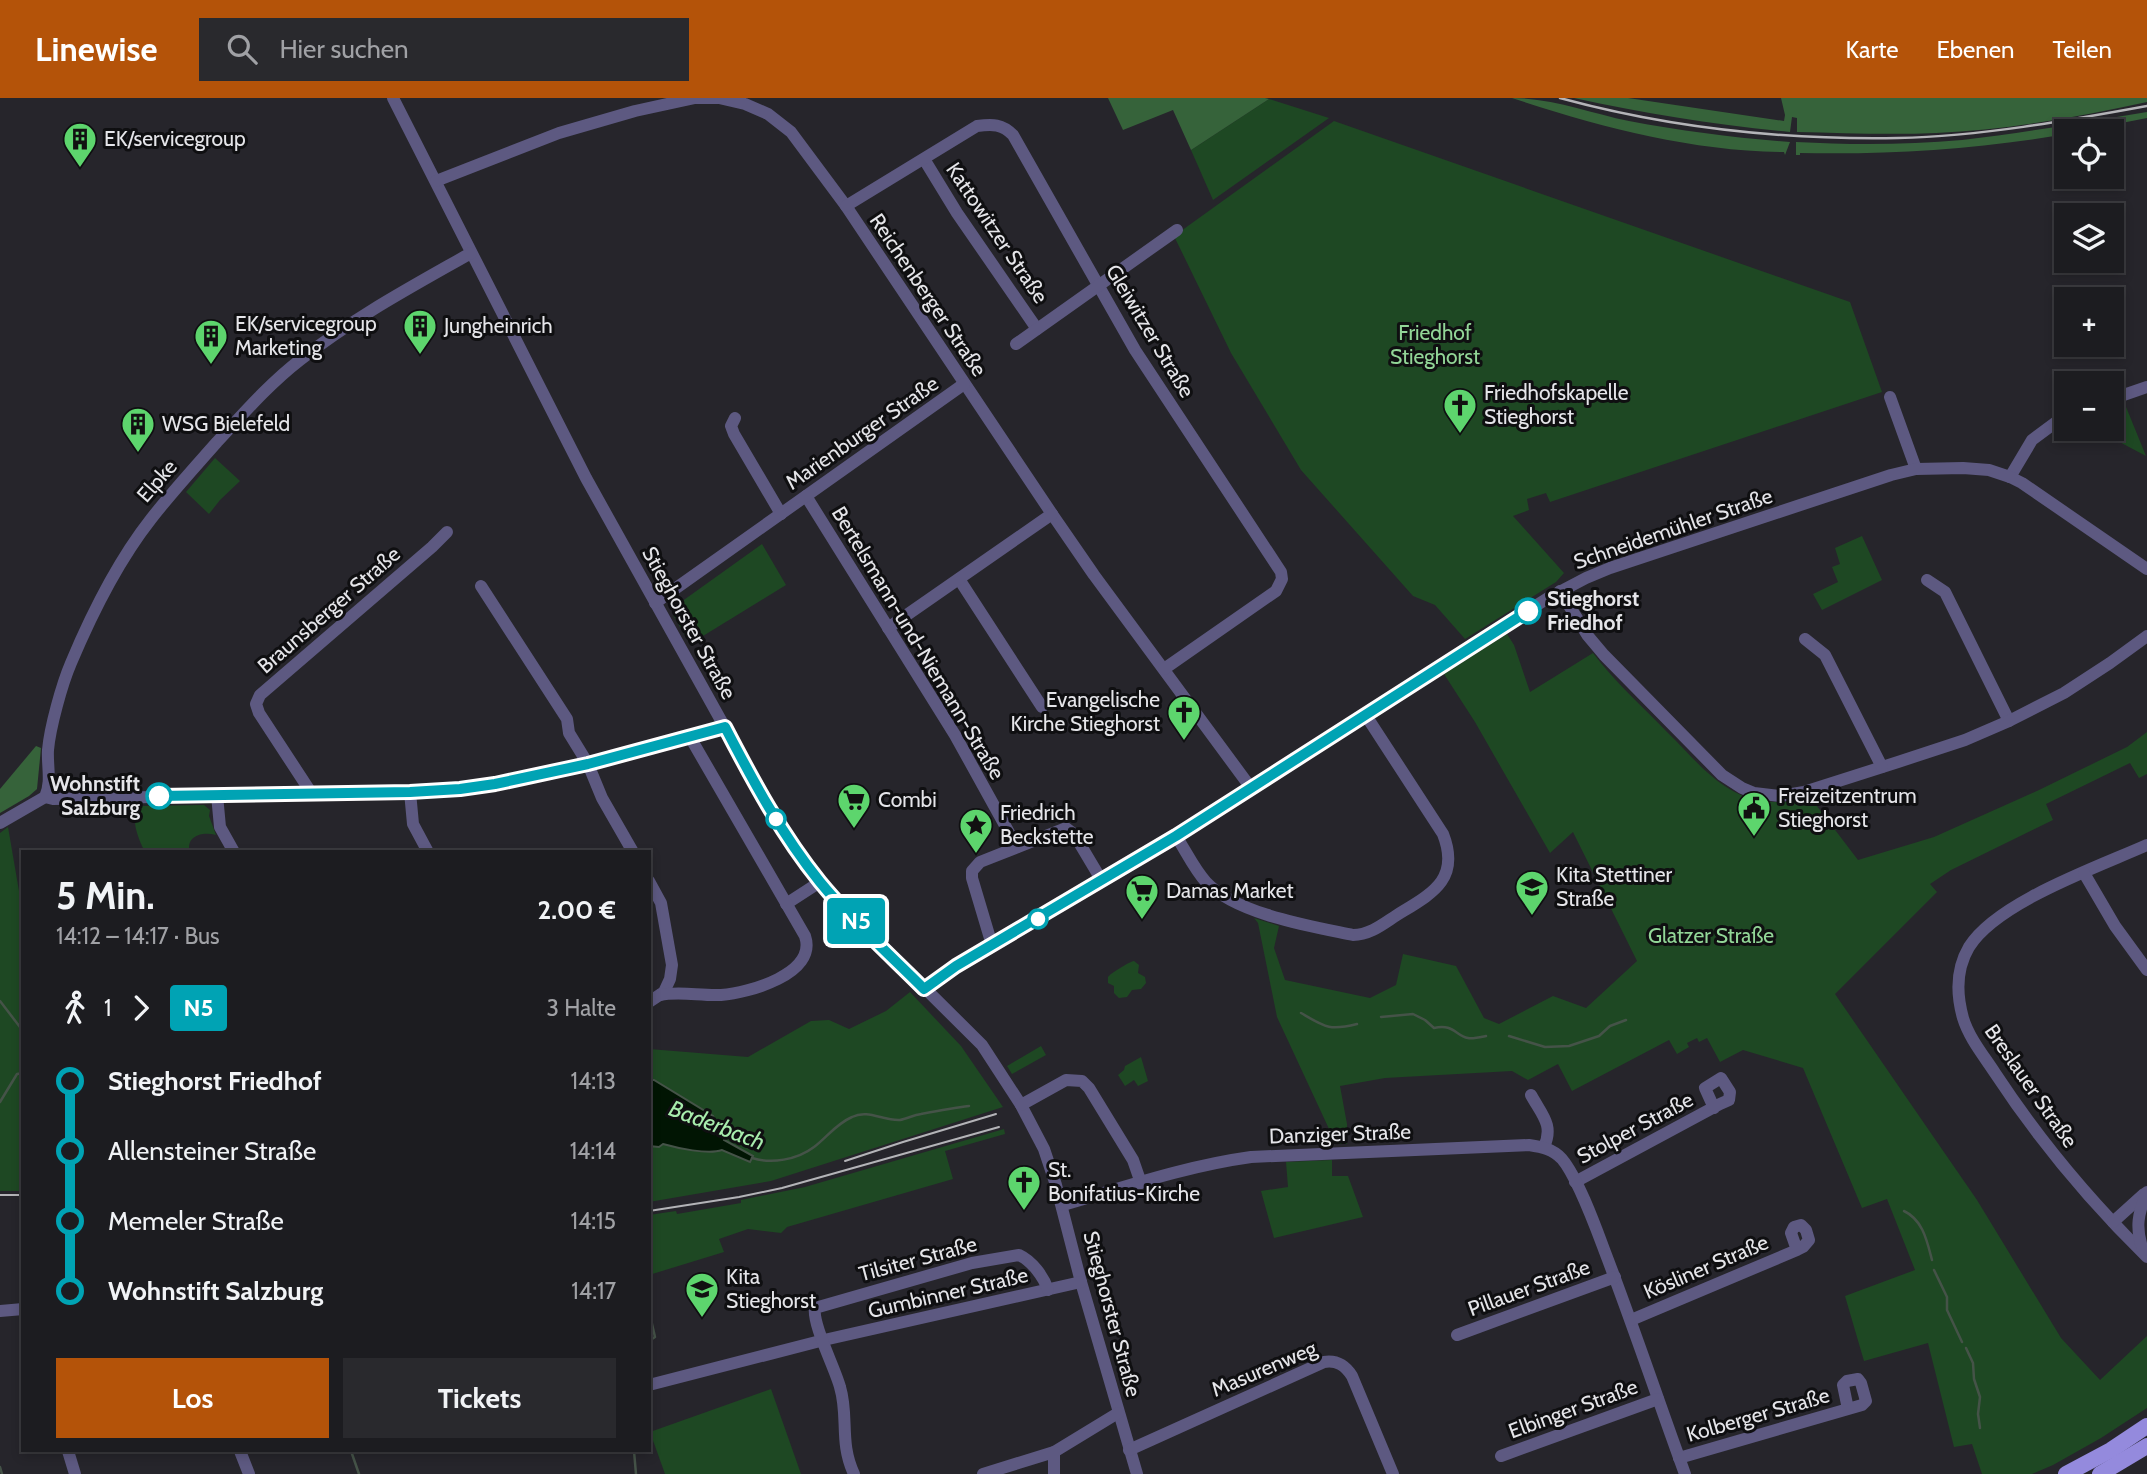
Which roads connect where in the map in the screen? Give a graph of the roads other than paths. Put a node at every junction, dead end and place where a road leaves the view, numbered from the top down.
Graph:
1 (393, 98) edge
2 (924, 159) junction
3 (436, 181) junction
4 (846, 206) junction
5 (1177, 230) dead end
6 (471, 253) junction
7 (1099, 284) junction
8 (1037, 329) junction
9 (1016, 344) dead end
10 (964, 384) junction
11 (2147, 387) edge
12 (2124, 395) edge
13 (1890, 397) dead end
14 (735, 418) dead end
15 (2054, 424) edge
16 (1916, 469) junction
17 (2010, 477) junction
18 (806, 496) junction
19 (781, 514) junction
20 (1052, 514) junction
21 (447, 532) dead end
22 (2147, 569) edge
23 (959, 579) junction
24 (1927, 580) dead end
25 (481, 586) dead end
26 (1560, 591) junction
27 (655, 603) junction
28 (888, 628) junction
29 (2147, 636) edge
30 (1805, 639) dead end
31 (1164, 669) junction
32 (1042, 707) dead end
33 (1365, 714) junction
34 (2009, 721) junction
35 (725, 727) junction
36 (690, 737) junction
37 (588, 764) junction
38 (1882, 767) junction
39 (1251, 788) junction
40 (410, 792) junction
41 (312, 794) junction
42 (217, 795) junction
43 (45, 797) junction
44 (0, 823) edge
45 (1176, 836) junction
46 (2147, 845) edge
47 (1017, 847) junction
48 (233, 850) edge
49 (427, 850) edge
50 (632, 850) edge
51 (2084, 873) junction
52 (1102, 881) junction
53 (820, 882) junction
54 (651, 885) edge
55 (786, 904) junction
56 (992, 945) junction
57 (2147, 970) edge
58 (672, 973) junction
59 (924, 989) junction
60 (691, 994) junction
61 (655, 999) edge
62 (1531, 1095) dead end
63 (1021, 1105) junction
64 (1714, 1108) dead end
65 (1544, 1147) junction
66 (1575, 1182) junction
67 (1141, 1183) junction
68 (2147, 1191) edge
69 (1063, 1205) junction
70 (2113, 1222) junction
71 (1797, 1250) dead end
72 (2145, 1255) edge
73 (1615, 1277) junction
74 (1081, 1282) junction
75 (1048, 1290) junction
76 (21, 1309) edge
77 (0, 1311) edge
78 (1631, 1320) junction
79 (1457, 1335) dead end
80 (824, 1340) junction
81 (651, 1384) edge
82 (1658, 1399) junction
83 (1848, 1409) dead end
84 (1118, 1413) junction
85 (2147, 1426) edge
86 (2147, 1446) edge
87 (1129, 1450) junction
88 (68, 1452) edge
89 (240, 1452) edge
90 (1054, 1452) junction
91 (1501, 1456) dead end
92 (1679, 1458) junction
93 (75, 1474) edge
94 (249, 1474) edge
95 (854, 1474) edge
96 (983, 1474) edge
97 (1054, 1474) edge
98 (1137, 1474) edge
99 (1393, 1474) edge
100 (1685, 1474) edge
101 (2066, 1474) edge
102 (2100, 1474) edge

1 - 3 street, Stieghorster Straße
2 - 4 street, Gleiwitzer Straße
2 - 7 street, Gleiwitzer Straße
2 - 8 street, Kattowitzer Straße
3 - 4 street, Reichenberger Straße
3 - 6 street, Stieghorster Straße
4 - 10 street, Reichenberger Straße
5 - 7 street
6 - 27 street, Stieghorster Straße
6 - 43 street, Elpke
7 - 8 street
7 - 31 street, Gleiwitzer Straße
8 - 9 street
10 - 18 street, Marienburger Straße
10 - 20 street, Reichenberger Straße
11 - 12 street
13 - 16 street
14 - 19 street, Marienburger Straße
15 - 17 street
16 - 17 street, Schneidemühler Straße
16 - 26 street, Schneidemühler Straße
17 - 22 street, Schneidemühler Straße
18 - 19 street, Marienburger Straße
18 - 28 street, Bertelsmann-und-Niemann-Straße
19 - 27 street, Marienburger Straße
20 - 23 street
20 - 31 street, Reichenberger Straße
21 - 41 street, Braunsberger Straße
23 - 28 street
23 - 32 street
24 - 34 street
25 - 37 street
26 - 33 street, Schneidemühler Straße
26 - 38 street
27 - 35 street, Stieghorster Straße
28 - 47 street, Bertelsmann-und-Niemann-Straße
29 - 34 street
30 - 38 street
31 - 39 street, Reichenberger Straße
33 - 39 street, Schneidemühler Straße
33 - 45 street
34 - 38 street
35 - 36 street
35 - 53 street, Stieghorster Straße
36 - 37 street
36 - 55 street
37 - 40 street
37 - 50 street
39 - 45 street, Schneidemühler Straße
40 - 41 street
40 - 49 street
41 - 42 street
42 - 43 street
42 - 48 street
43 - 44 street
45 - 52 street, Schneidemühler Straße
46 - 51 street, Breslauer Straße
47 - 52 street
47 - 56 street
51 - 57 street
51 - 70 street, Breslauer Straße
52 - 56 street, Schneidemühler Straße
53 - 55 street
53 - 59 street, Stieghorster Straße
54 - 58 street
55 - 60 street
56 - 59 street, Schneidemühler Straße
58 - 60 street
58 - 61 street
59 - 63 street, Stieghorster Straße
60 - 61 street
62 - 65 street
63 - 67 street
63 - 69 street, Stieghorster Straße
64 - 66 street, Stolper Straße
65 - 66 street
65 - 67 street, Danziger Straße
66 - 73 street
67 - 69 street, Danziger Straße
68 - 70 street
68 - 72 street
69 - 74 street, Stieghorster Straße
70 - 72 street, Breslauer Straße
71 - 78 street, Kösliner Straße
73 - 78 street
73 - 79 street, Pillauer Straße
74 - 75 street, Gumbinner Straße
74 - 84 street, Stieghorster Straße
75 - 80 street, Gumbinner Straße
75 - 80 street, Tilsiter Straße
76 - 77 street
78 - 82 street
80 - 81 street, Gumbinner Straße
80 - 95 street
82 - 91 street, Elbinger Straße
82 - 92 street
83 - 92 street, Kolberger Straße
84 - 87 street, Stieghorster Straße
84 - 90 street
85 - 101 main road
86 - 102 main road
87 - 98 street, Stieghorster Straße
87 - 99 street, Masurenweg
88 - 93 street
89 - 94 street
90 - 96 street
90 - 97 street
92 - 100 street

